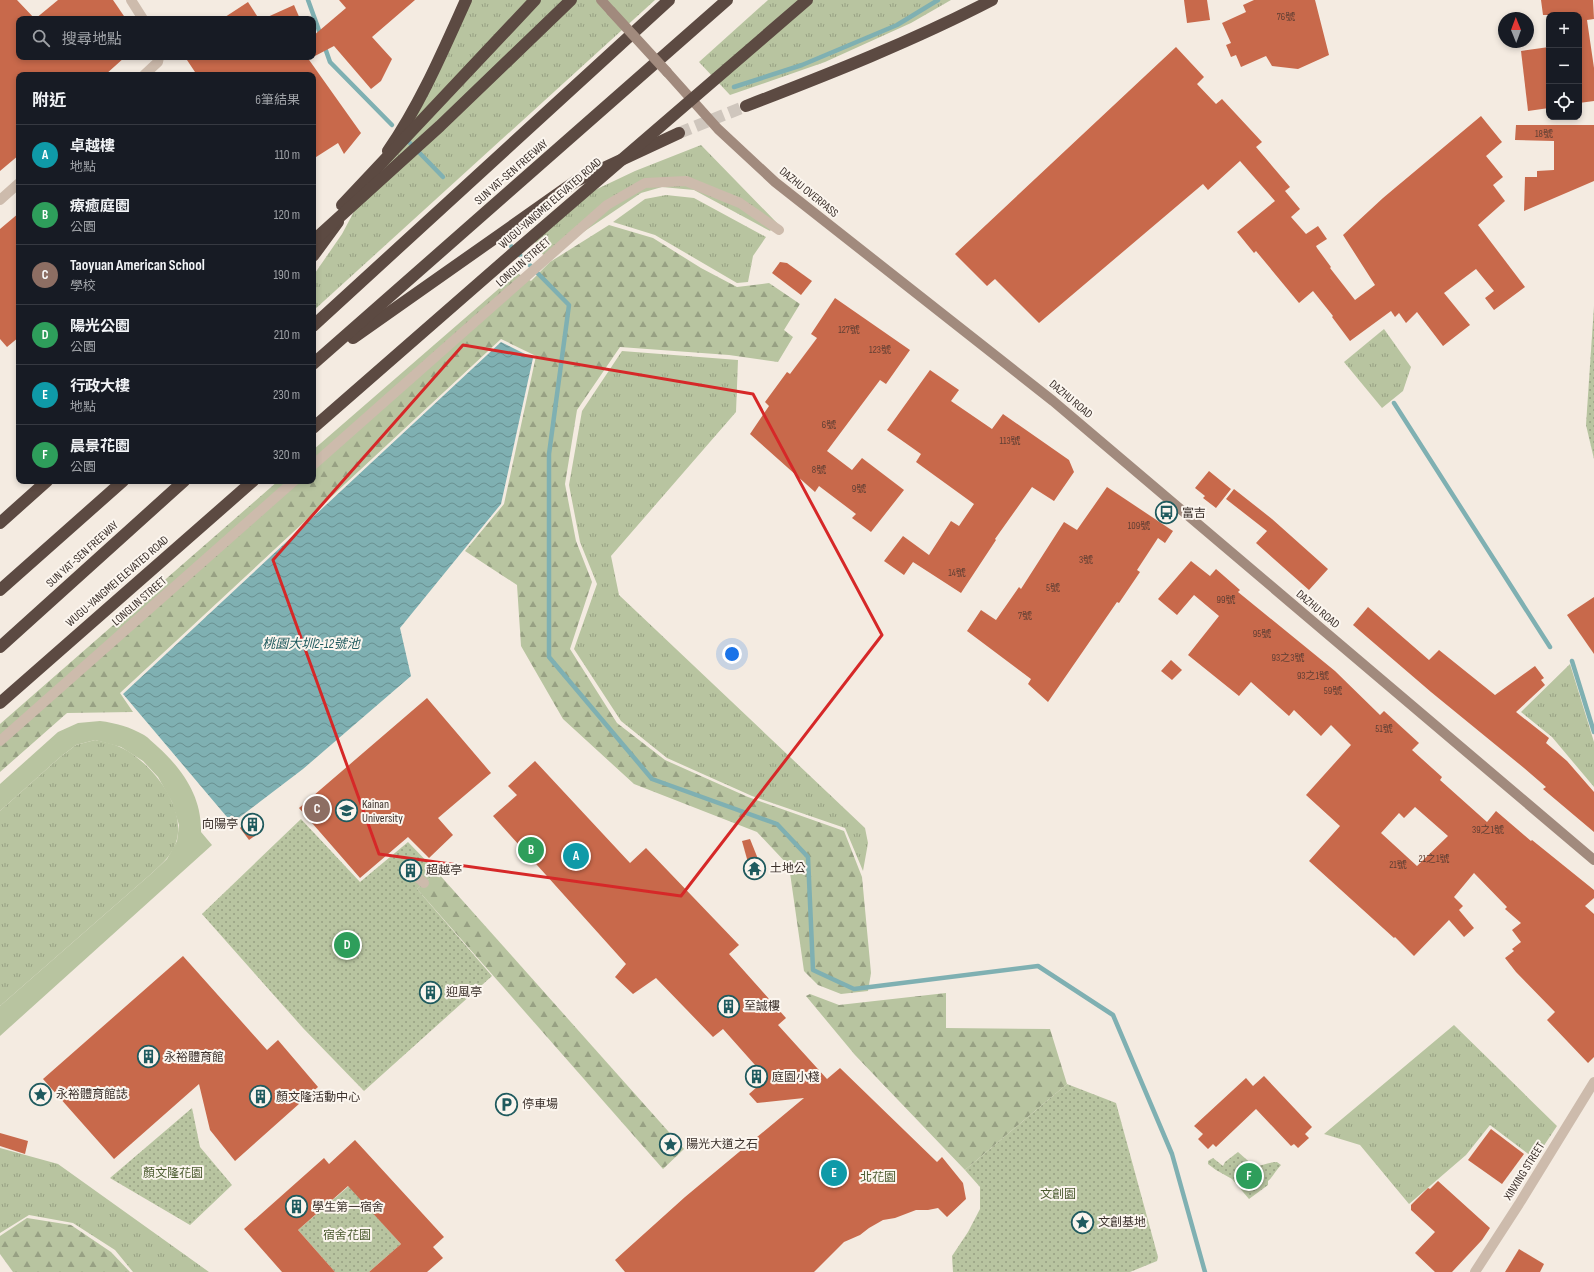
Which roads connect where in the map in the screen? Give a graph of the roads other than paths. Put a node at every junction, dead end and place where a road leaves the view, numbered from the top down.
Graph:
1 (131, 0) edge
2 (466, 0) edge
3 (535, 0) edge
4 (571, 0) edge
5 (601, 0) edge
6 (669, 0) edge
7 (727, 0) edge
8 (807, 0) edge
9 (976, 0) edge
10 (992, 0) edge
11 (141, 16) edge
12 (911, 38) junction
13 (158, 60) edge
14 (147, 72) edge
15 (746, 106) tunnel mouth
16 (679, 133) tunnel mouth
17 (16, 186) edge
18 (0, 200) edge
19 (779, 230) dead end
20 (316, 233) edge
21 (316, 238) edge
22 (316, 252) edge
23 (316, 323) edge
24 (316, 362) edge
25 (316, 363) edge
26 (1024, 378) joint
27 (316, 425) edge
28 (316, 462) edge
29 (44, 484) edge
30 (119, 484) edge
31 (181, 484) edge
32 (250, 484) edge
33 (291, 484) edge
34 (0, 523) edge
35 (0, 590) edge
36 (0, 647) edge
37 (0, 703) edge
38 (0, 741) edge
39 (1594, 860) edge
40 (415, 875) dead end
41 (424, 883) dead end
42 (1594, 1082) edge
43 (1475, 1272) edge

1 - 11 street
2 - 22 highway
3 - 20 highway, bridge
4 - 21 highway, bridge
5 - 26 main road, DAZHU OVERPASS, bridge
6 - 23 highway, SUN YAT-SEN FREEWAY
7 - 24 highway, SUN YAT-SEN FREEWAY
8 - 27 highway, WUGU-YANGMEI ELEVATED ROAD, bridge
9 - 12 highway
10 - 12 highway
12 - 15 highway
13 - 14 street
16 - 25 highway
17 - 18 street
19 - 28 street, LONGLIN STREET
26 - 39 main road, DAZHU ROAD
29 - 34 highway
30 - 35 highway
31 - 36 highway, SUN YAT-SEN FREEWAY
32 - 37 highway, WUGU-YANGMEI ELEVATED ROAD
33 - 38 street, LONGLIN STREET
40 - 41 street
42 - 43 street, XINXING STREET

